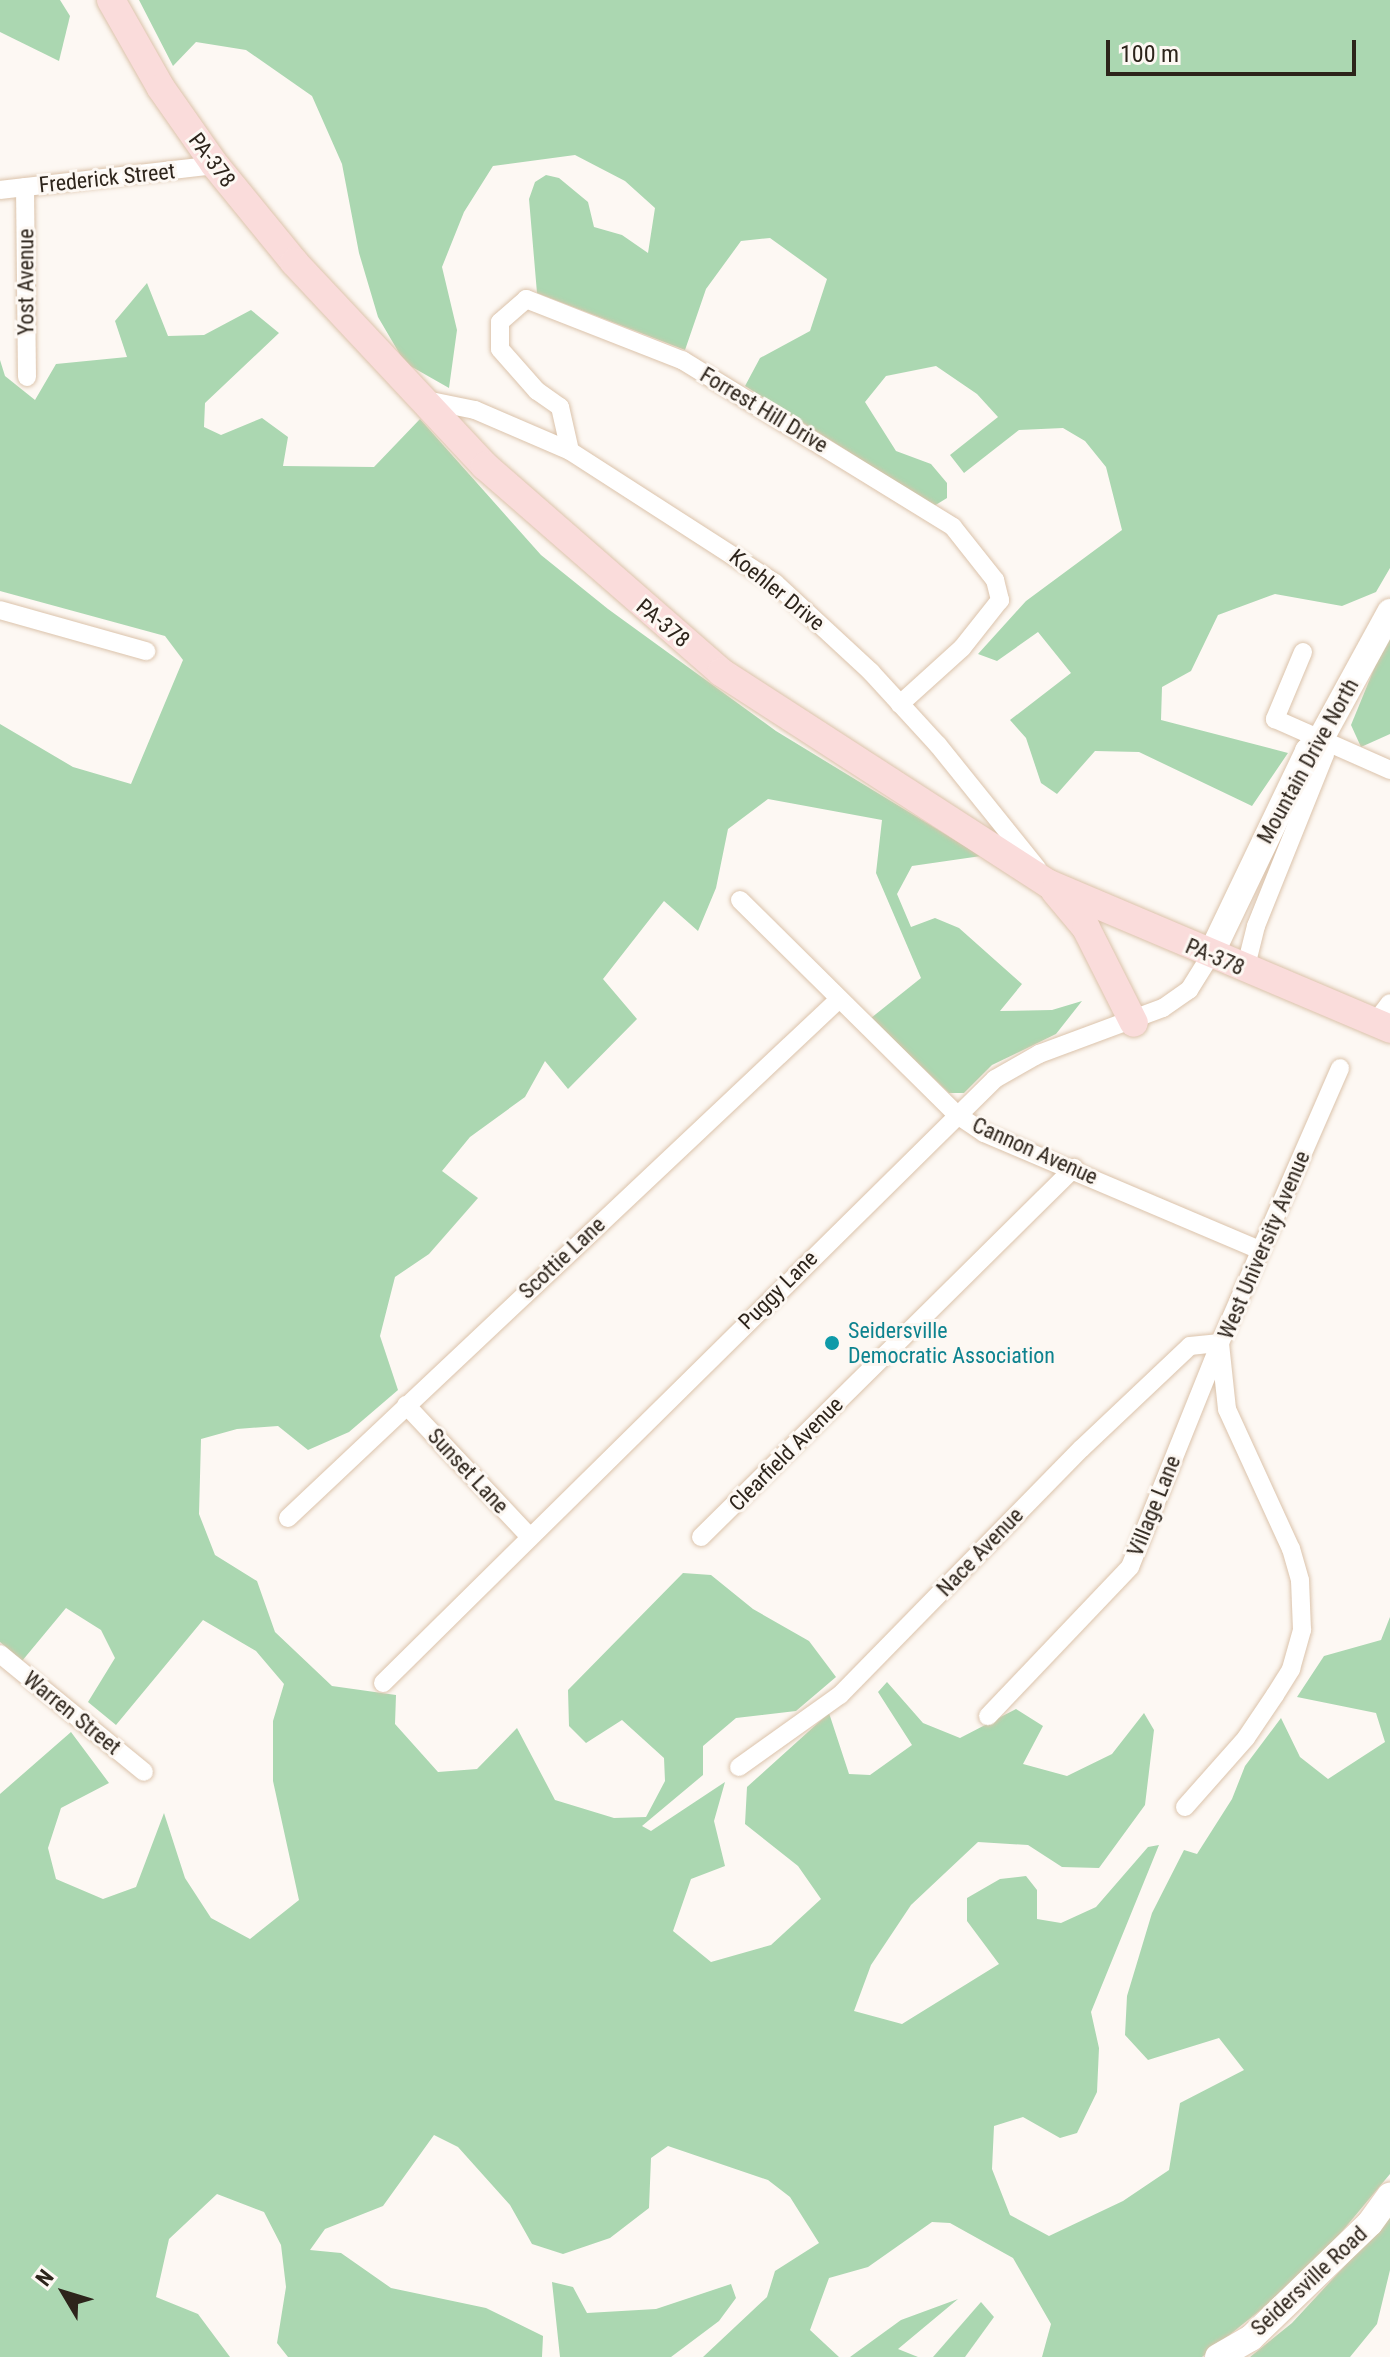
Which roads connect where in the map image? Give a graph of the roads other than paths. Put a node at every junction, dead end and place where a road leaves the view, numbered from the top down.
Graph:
1 (111, 0) edge
2 (215, 165) junction
3 (25, 187) junction
4 (0, 190) edge
5 (27, 377) dead end
6 (426, 400) junction
7 (570, 451) junction
8 (0, 610) edge
9 (1390, 612) edge
10 (146, 651) dead end
11 (1303, 652) dead end
12 (900, 704) junction
13 (1320, 740) junction
14 (1390, 770) edge
15 (1049, 884) junction
16 (740, 900) dead end
17 (1210, 956) junction
18 (1245, 970) junction
19 (838, 1000) junction
20 (1385, 1019) edge
21 (1134, 1023) junction
22 (1340, 1068) dead end
23 (956, 1114) junction
24 (1074, 1168) junction
25 (1260, 1250) junction
26 (1220, 1343) junction
27 (406, 1405) junction
28 (288, 1518) dead end
29 (530, 1537) junction
30 (701, 1537) dead end
31 (0, 1654) edge
32 (383, 1683) dead end
33 (988, 1716) dead end
34 (739, 1767) dead end
35 (144, 1772) dead end
36 (1185, 1807) dead end
37 (1390, 2195) edge
38 (1218, 2357) edge

1 - 2 main road, PA-378
2 - 3 street, Frederick Street
2 - 6 main road, PA-378
3 - 4 street, Frederick Street
3 - 5 street, Yost Avenue
6 - 7 street, Koehler Drive
6 - 15 main road, PA-378
7 - 12 street, Koehler Drive
7 - 12 street, Forrest Hill Drive
8 - 10 street
9 - 13 street, Mountain Drive North
11 - 13 street
12 - 15 street, Koehler Drive
13 - 14 street
13 - 17 street, Mountain Drive North
13 - 18 street
15 - 17 main road, PA-378
15 - 21 main road
16 - 19 street, Cannon Avenue
17 - 18 main road, PA-378
17 - 21 street, Puggy Lane
18 - 20 main road, PA-378
19 - 23 street, Cannon Avenue
19 - 27 street, Scottie Lane
21 - 23 street, Puggy Lane
22 - 25 street, West University Avenue
23 - 24 street, Cannon Avenue
23 - 29 street, Puggy Lane
24 - 25 street, Cannon Avenue
24 - 30 street, Clearfield Avenue
25 - 26 street, West University Avenue
26 - 33 street, Village Lane
26 - 34 street, Nace Avenue
26 - 36 street, West University Avenue
27 - 28 street, Scottie Lane
27 - 29 street, Sunset Lane
29 - 32 street, Puggy Lane
31 - 35 street, Warren Street
37 - 38 street, Seidersville Road

